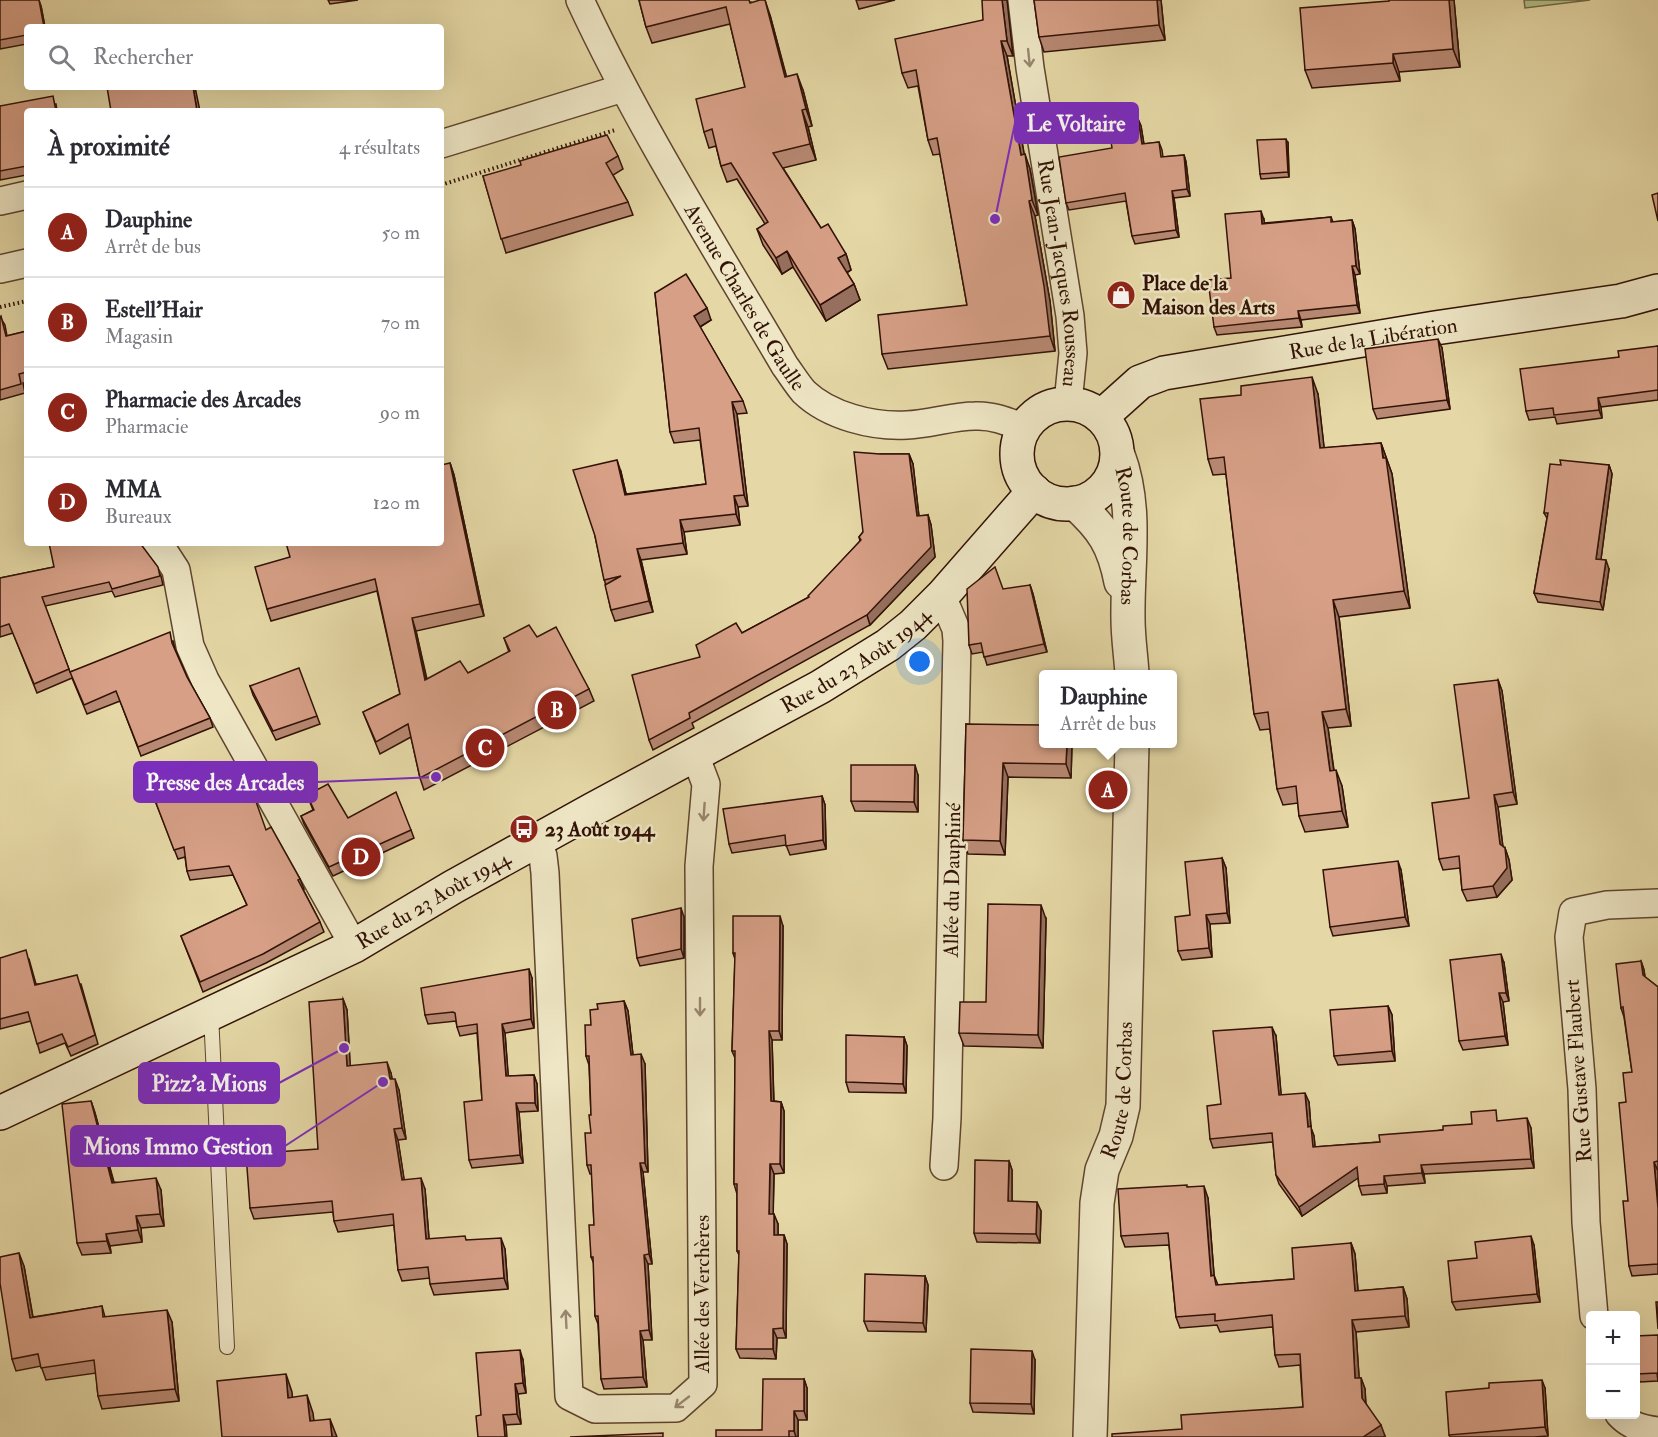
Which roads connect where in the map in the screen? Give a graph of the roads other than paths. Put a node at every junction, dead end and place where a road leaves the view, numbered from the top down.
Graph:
1 (580, 0) edge
2 (1022, 0) edge
3 (623, 88) junction
4 (444, 143) edge
5 (24, 196) edge
6 (0, 201) edge
7 (24, 264) edge
8 (0, 269) edge
9 (1658, 291) edge
10 (1068, 403) junction
11 (1101, 417) junction
12 (1024, 428) junction
13 (1118, 455) junction
14 (1034, 491) junction
15 (1075, 503) junction
16 (159, 546) edge
17 (942, 596) junction
18 (1128, 619) junction
19 (1132, 670) edge
20 (1132, 748) edge
21 (695, 755) junction
22 (538, 840) junction
23 (1658, 903) edge
24 (354, 946) junction
25 (212, 1014) junction
26 (0, 1113) edge
27 (944, 1166) dead end
28 (1594, 1311) edge
29 (227, 1347) dead end
30 (1624, 1419) edge
31 (1658, 1431) edge
32 (1090, 1437) edge

1 - 3 street, Avenue Charles de Gaulle
2 -> 10 street, Rue Jean-Jacques Rousseau
3 - 4 street
3 - 12 street, Avenue Charles de Gaulle
5 - 6 street
7 - 8 street
9 - 11 main road, Rue de la Libération
10 - 11 main road
10 - 12 main road
11 - 13 main road
12 - 14 main road
13 - 15 main road
13 - 18 main road, Route de Corbas
14 - 15 main road
14 - 17 main road, Rue du 23 Août 1944
15 - 18 main road, Route de Corbas
16 - 24 street
17 - 21 main road, Rue du 23 Août 1944
17 - 27 street, Allée du Dauphiné
18 - 19 main road, Route de Corbas
20 - 32 main road, Route de Corbas
21 - 22 main road, Rue du 23 Août 1944
21 -> 22 street, Allée des Verchères
22 - 24 main road, Rue du 23 Août 1944
23 - 28 street, Rue Gustave Flaubert
24 - 25 main road, Rue du 23 Août 1944
25 - 26 main road, Rue du 23 Août 1944
25 - 29 lane
30 - 31 street

